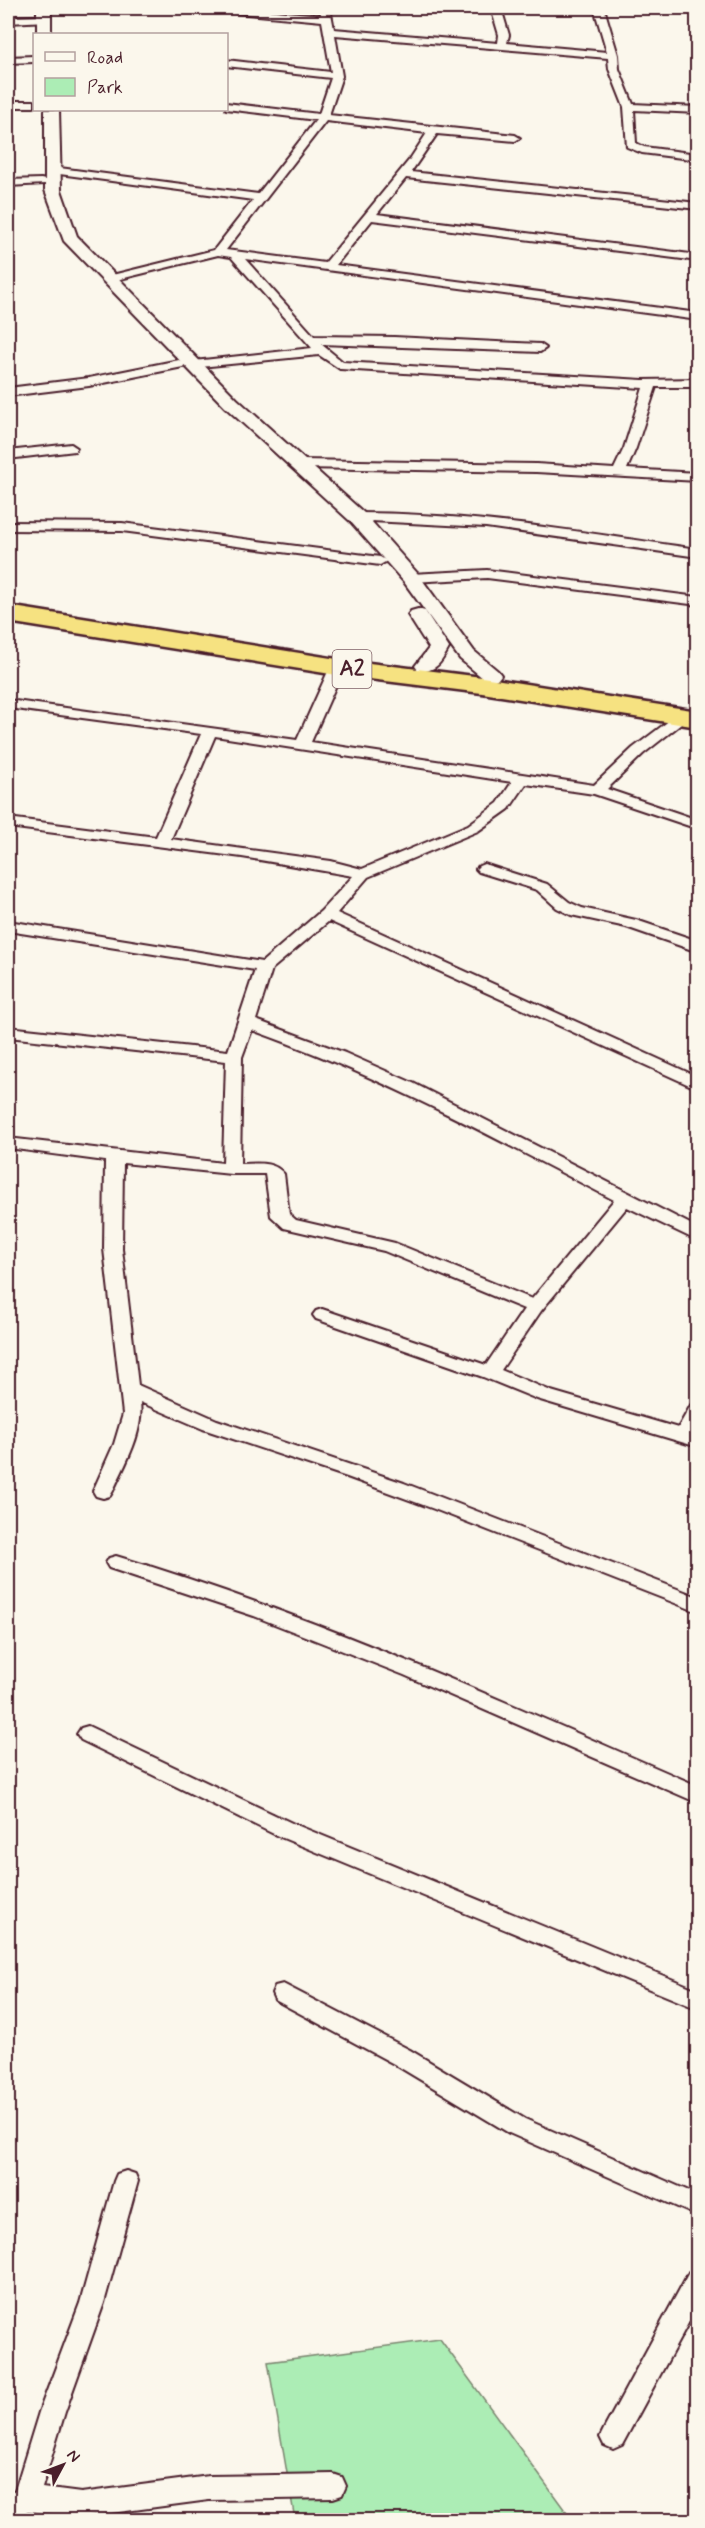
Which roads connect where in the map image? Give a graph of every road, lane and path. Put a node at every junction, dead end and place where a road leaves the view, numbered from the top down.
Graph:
1 (54, 8) edge
2 (215, 8) edge
3 (496, 8) edge
4 (599, 8) edge
5 (44, 13) edge
6 (326, 13) edge
7 (8, 20) edge
8 (329, 32) junction
9 (44, 33) edge
10 (54, 33) edge
11 (502, 45) junction
12 (613, 55) junction
13 (33, 59) edge
14 (8, 60) edge
15 (228, 63) edge
16 (338, 76) junction
17 (8, 104) edge
18 (33, 104) edge
19 (228, 106) edge
20 (629, 107) junction
21 (698, 110) edge
22 (41, 111) edge
23 (52, 111) edge
24 (322, 118) junction
25 (434, 131) junction
26 (515, 138) dead end
27 (698, 157) edge
28 (402, 174) junction
29 (47, 176) junction
30 (8, 183) edge
31 (261, 198) junction
32 (698, 206) edge
33 (370, 216) junction
34 (219, 252) junction
35 (234, 254) junction
36 (698, 258) edge
37 (328, 267) junction
38 (108, 279) junction
39 (698, 317) edge
40 (312, 340) junction
41 (540, 348) dead end
42 (321, 351) junction
43 (186, 365) junction
44 (8, 377) edge
45 (651, 383) junction
46 (698, 383) edge
47 (11, 391) edge
48 (71, 448) dead end
49 (8, 455) edge
50 (302, 464) junction
51 (620, 472) junction
52 (698, 477) edge
53 (357, 517) junction
54 (8, 526) edge
55 (698, 553) edge
56 (380, 561) junction
57 (411, 578) junction
58 (698, 601) edge
59 (8, 604) edge
60 (8, 614) edge
61 (200, 640) junction
62 (425, 666) junction
63 (337, 667) junction
64 (490, 675) junction
65 (12, 704) edge
66 (693, 715) edge
67 (8, 718) edge
68 (210, 731) junction
69 (302, 745) junction
70 (522, 778) junction
71 (597, 790) junction
72 (8, 822) edge
73 (698, 825) edge
74 (161, 843) junction
75 (483, 869) dead end
76 (363, 874) junction
77 (327, 914) junction
78 (8, 926) edge
79 (698, 947) edge
80 (265, 967) junction
81 (247, 1022) junction
82 (8, 1032) edge
83 (234, 1057) junction
84 (698, 1084) edge
85 (8, 1143) edge
86 (114, 1157) junction
87 (231, 1169) junction
88 (624, 1199) junction
89 (698, 1235) edge
90 (535, 1307) junction
91 (322, 1315) dead end
92 (490, 1373) junction
93 (129, 1388) junction
94 (698, 1410) edge
95 (690, 1439) edge
96 (103, 1491) dead end
97 (116, 1563) dead end
98 (698, 1605) edge
99 (88, 1734) dead end
100 (698, 1795) edge
101 (283, 1993) dead end
102 (698, 2000) edge
103 (126, 2181) dead end
104 (698, 2206) edge
105 (698, 2280) edge
106 (613, 2437) dead end
107 (333, 2486) dead end
108 (17, 2503) edge

1 - 10 street
2 - 6 street
3 - 11 street
4 - 12 street
5 - 7 street
5 - 9 street
6 - 8 street
8 - 11 street
8 - 16 street
11 - 12 street
12 - 20 street
13 - 14 street
15 - 16 street
16 - 24 street
17 - 18 street
19 - 24 street
20 - 21 street
20 - 27 street
22 - 29 street
23 - 29 street
24 - 25 street
24 - 31 street
25 - 26 street
25 - 28 street
28 - 32 street
28 - 33 street
29 - 30 street
29 - 31 street
29 - 38 street
29 - 43 street
31 - 34 street
33 - 36 street
33 - 37 street
34 - 35 street
34 - 38 street
35 - 37 street
35 - 40 street
37 - 39 street
38 - 43 street
40 - 41 street
40 - 42 street
42 - 43 street
42 - 45 street
43 - 47 street
43 - 50 street
43 - 56 street
44 - 47 street
45 - 46 street
45 - 51 street
48 - 49 street
50 - 51 street
50 - 53 street
51 - 52 street
53 - 55 street
53 - 57 street
54 - 56 street
56 - 62 street
57 - 58 street
57 - 64 street
59 - 61 highway, A2
60 - 61 highway, A2
61 - 62 highway, A2
61 - 63 highway, A2
62 - 64 highway, A2
63 - 66 highway, A2
63 - 69 street
64 - 66 highway, A2
65 - 67 street
65 - 68 street
66 - 71 street
68 - 69 street
68 - 74 street
69 - 70 street
70 - 71 street
70 - 76 street
71 - 73 street
72 - 74 street
74 - 76 street
75 - 79 street
76 - 77 street
77 - 80 street
77 - 84 street
78 - 80 street
80 - 81 street
81 - 83 street
81 - 88 street
82 - 83 street
83 - 87 street
85 - 86 street
86 - 87 street
86 - 93 street
87 - 90 street
88 - 89 street
88 - 90 street
90 - 92 street
91 - 92 street
92 - 95 street
93 - 96 street
93 - 98 street
94 - 95 street
97 - 100 street
99 - 102 street
101 - 104 street
103 - 108 street
105 - 106 street
107 - 108 street

